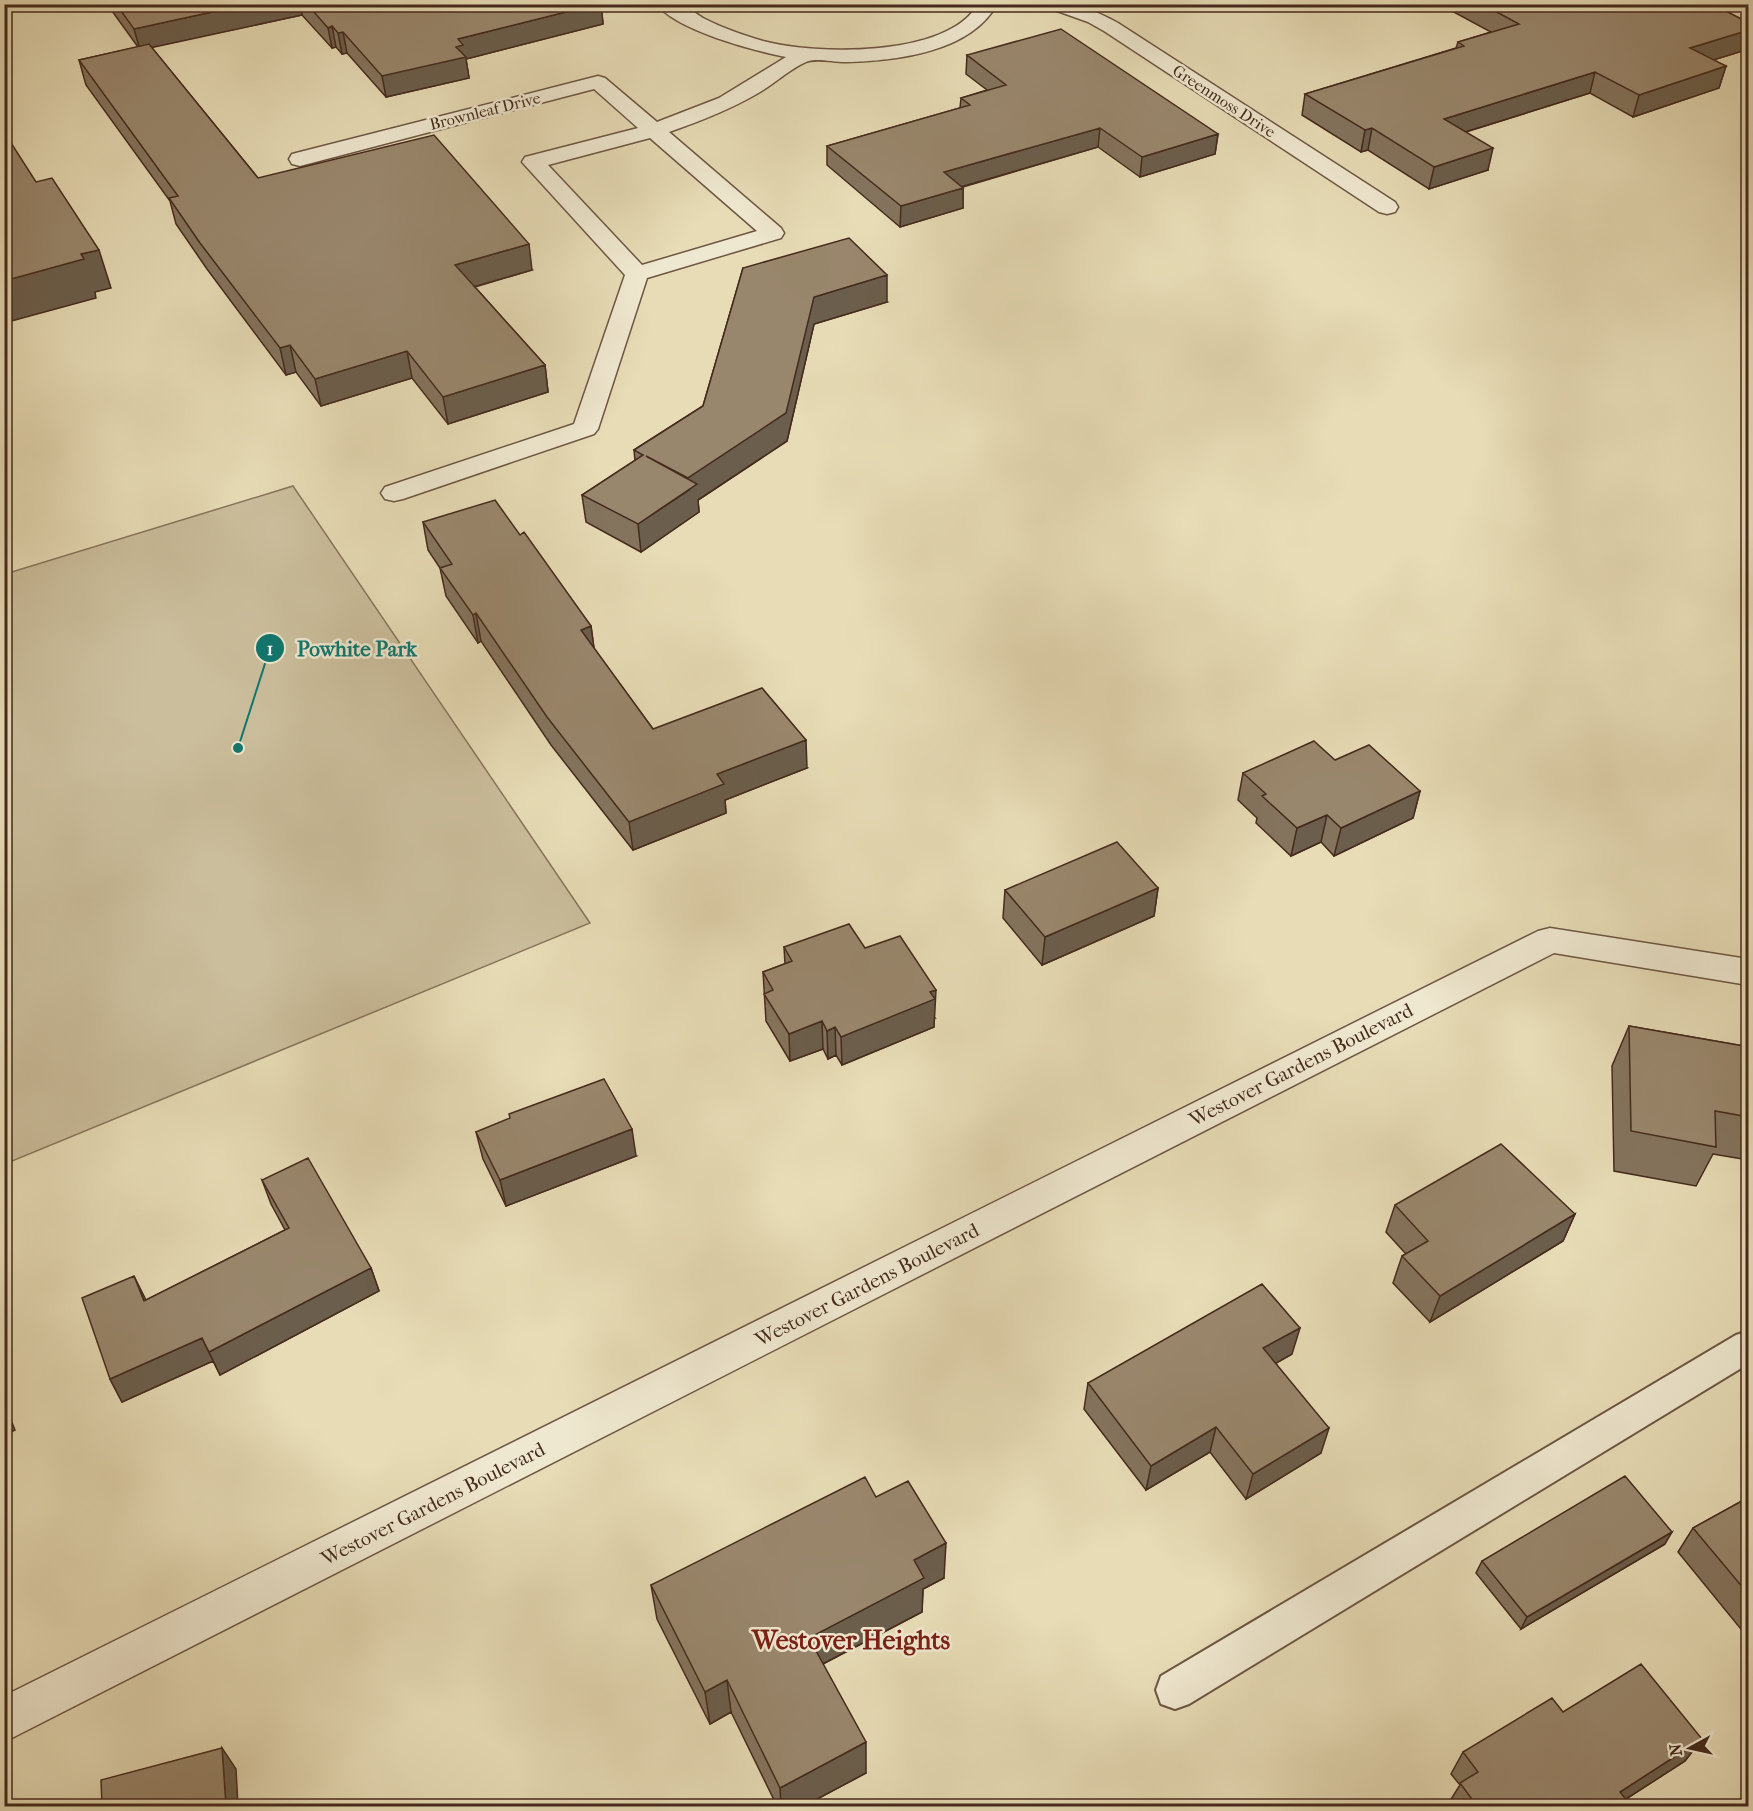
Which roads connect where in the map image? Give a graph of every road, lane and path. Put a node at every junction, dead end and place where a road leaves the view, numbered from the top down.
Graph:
1 (666, 4) edge
2 (988, 4) edge
3 (1056, 4) edge
4 (804, 54) junction
5 (655, 129) junction
6 (300, 159) dead end
7 (1387, 207) dead end
8 (637, 274) junction
9 (394, 493) dead end
10 (1749, 972) edge
11 (1749, 1346) edge
12 (1174, 1690) dead end
13 (4, 1720) edge

1 - 4 street
2 - 4 street
3 - 7 street, Greenmoss Drive
4 - 5 street
5 - 6 street, Brownleaf Drive
5 - 8 street
5 - 8 street, Brownleaf Drive
8 - 9 street
10 - 13 street, Westover Gardens Boulevard
11 - 12 lane

